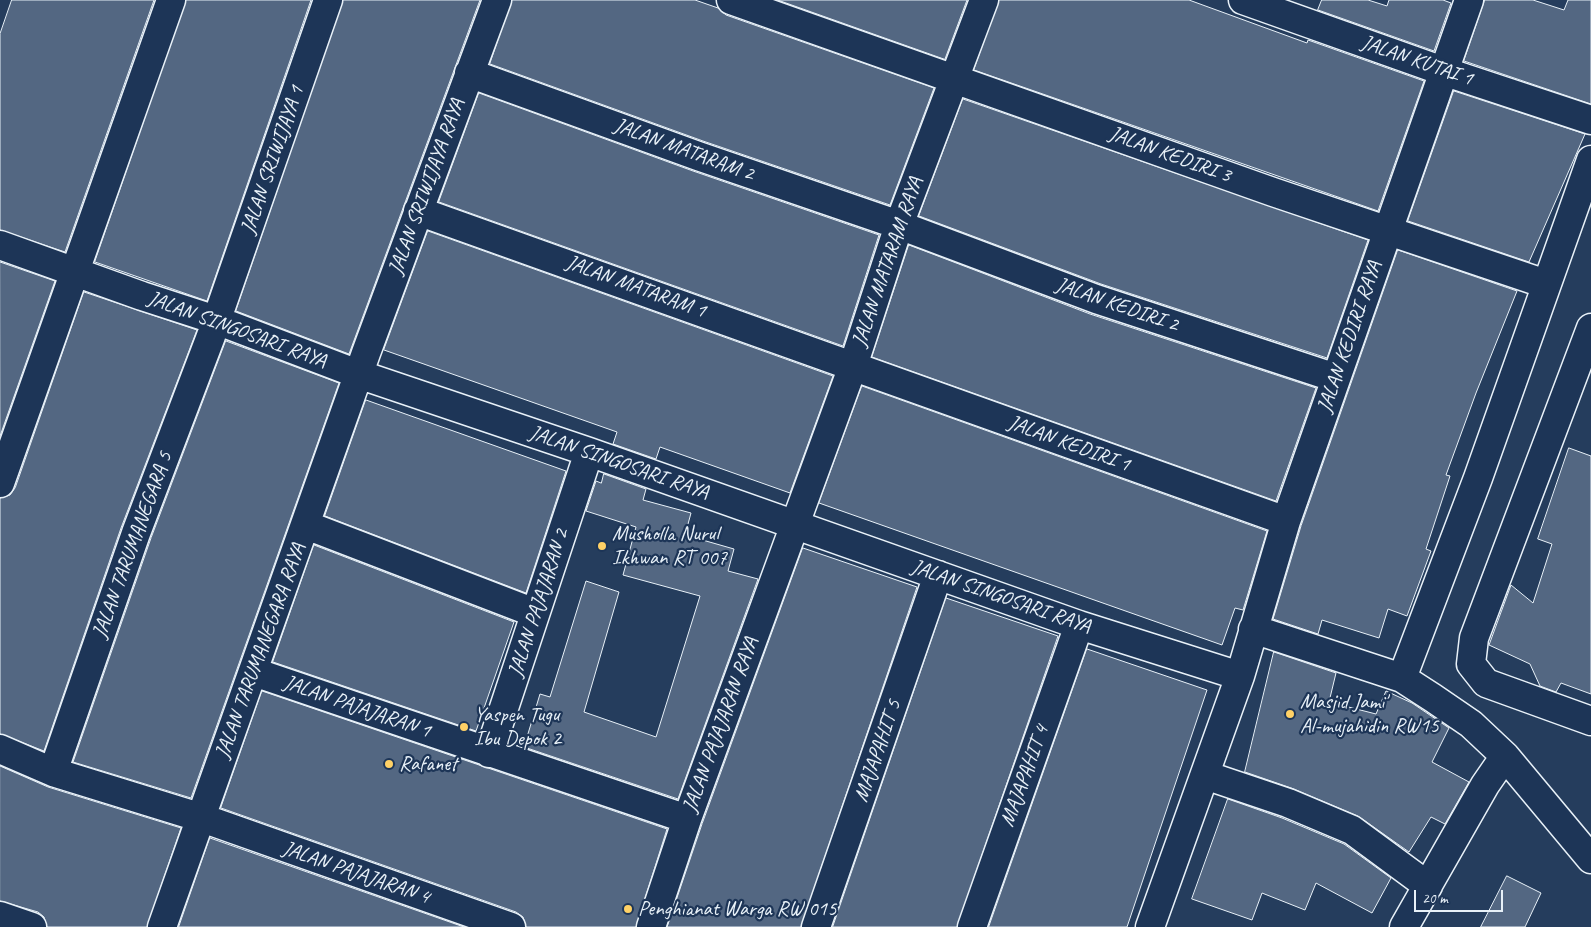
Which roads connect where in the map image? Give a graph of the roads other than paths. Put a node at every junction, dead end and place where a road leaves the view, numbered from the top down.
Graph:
1 (171, 0) edge
2 (328, 0) edge
3 (497, 0) edge
4 (731, 0) edge
5 (984, 0) edge
6 (1243, 0) edge
7 (1469, 0) edge
8 (1296, 9) edge
9 (1443, 71) junction
10 (469, 73) junction
11 (953, 78) junction
12 (1591, 120) edge
13 (1591, 160) edge
14 (418, 211) junction
15 (899, 225) junction
16 (1387, 229) junction
17 (0, 245) edge
18 (75, 271) junction
19 (1546, 284) junction
20 (216, 320) junction
21 (1591, 328) edge
22 (853, 366) junction
23 (358, 374) junction
24 (1336, 378) junction
25 (589, 452) junction
26 (0, 483) edge
27 (1286, 521) junction
28 (306, 525) junction
29 (795, 525) junction
30 (938, 575) junction
31 (535, 613) junction
32 (1079, 626) junction
33 (1253, 629) junction
34 (254, 672) junction
35 (1240, 676) junction
36 (1402, 678) junction
37 (1591, 721) edge
38 (0, 749) edge
39 (489, 753) junction
40 (1505, 756) junction
41 (53, 772) junction
42 (1204, 775) junction
43 (202, 818) junction
44 (687, 819) junction
45 (1591, 859) edge
46 (1428, 886) junction
47 (0, 916) edge
48 (32, 927) edge
49 (162, 927) edge
50 (511, 927) edge
51 (651, 927) edge
52 (816, 927) edge
53 (972, 927) edge
54 (1150, 927) edge
55 (1404, 927) edge

1 - 18 street
2 - 20 street, JALAN SRIWIJAYA 1
3 - 10 street, JALAN SRIWIJAYA RAYA
4 - 11 street, JALAN KEDIRI 3
5 - 11 street, JALAN MATARAM RAYA
6 - 8 street, JALAN KUTAI 1
7 - 9 street, JALAN KEDIRI RAYA
8 - 9 street, JALAN KUTAI 1
9 - 12 street, JALAN KUTAI 1
9 - 16 street, JALAN KEDIRI RAYA
10 - 14 street, JALAN SRIWIJAYA RAYA
10 - 15 street, JALAN MATARAM 2
11 - 15 street, JALAN MATARAM RAYA
11 - 16 street, JALAN KEDIRI 3
13 - 19 street
14 - 22 street, JALAN MATARAM 1
14 - 23 street, JALAN SRIWIJAYA RAYA
15 - 22 street, JALAN MATARAM RAYA
15 - 24 street, JALAN KEDIRI 2
16 - 19 street, JALAN KEDIRI 3
16 - 24 street, JALAN KEDIRI RAYA
17 - 18 street, JALAN SINGOSARI RAYA
18 - 20 street, JALAN SINGOSARI RAYA
18 - 26 street
19 - 36 street
20 - 23 street, JALAN SINGOSARI RAYA
20 - 41 street, JALAN TARUMANEGARA 5
21 - 37 street
22 - 27 street, JALAN KEDIRI 1
22 - 29 street, JALAN MATARAM RAYA
23 - 25 street, JALAN SINGOSARI RAYA
23 - 28 street, JALAN TARUMANEGARA RAYA
24 - 27 street, JALAN KEDIRI RAYA
25 - 29 street, JALAN SINGOSARI RAYA
25 - 31 street, JALAN PAJAJARAN 2
27 - 33 street, JALAN KEDIRI RAYA
28 - 31 street
28 - 34 street, JALAN TARUMANEGARA RAYA
29 - 30 street, JALAN SINGOSARI RAYA
29 - 44 street, JALAN PAJAJARAN RAYA
30 - 32 street, JALAN SINGOSARI RAYA
30 - 52 street, MAJAPAHIT 5
31 - 39 street, JALAN PAJAJARAN 2
32 - 35 street, JALAN SINGOSARI RAYA
32 - 53 street, MAJAPAHIT 4
33 - 35 street, JALAN KEDIRI RAYA
33 - 36 street
34 - 39 street, JALAN PAJAJARAN 1
34 - 43 street, JALAN TARUMANEGARA RAYA
35 - 42 street, JALAN KEDIRI RAYA
36 - 40 street
38 - 41 street, JALAN PAJAJARAN 4
39 - 44 street, JALAN PAJAJARAN 1
40 - 45 street
40 - 46 street
41 - 43 street, JALAN PAJAJARAN 4
42 - 46 street
42 - 54 street, JALAN KEDIRI RAYA
43 - 49 street, JALAN TARUMANEGARA RAYA
43 - 50 street, JALAN PAJAJARAN 4
44 - 51 street, JALAN PAJAJARAN RAYA
46 - 55 street
47 - 48 street

